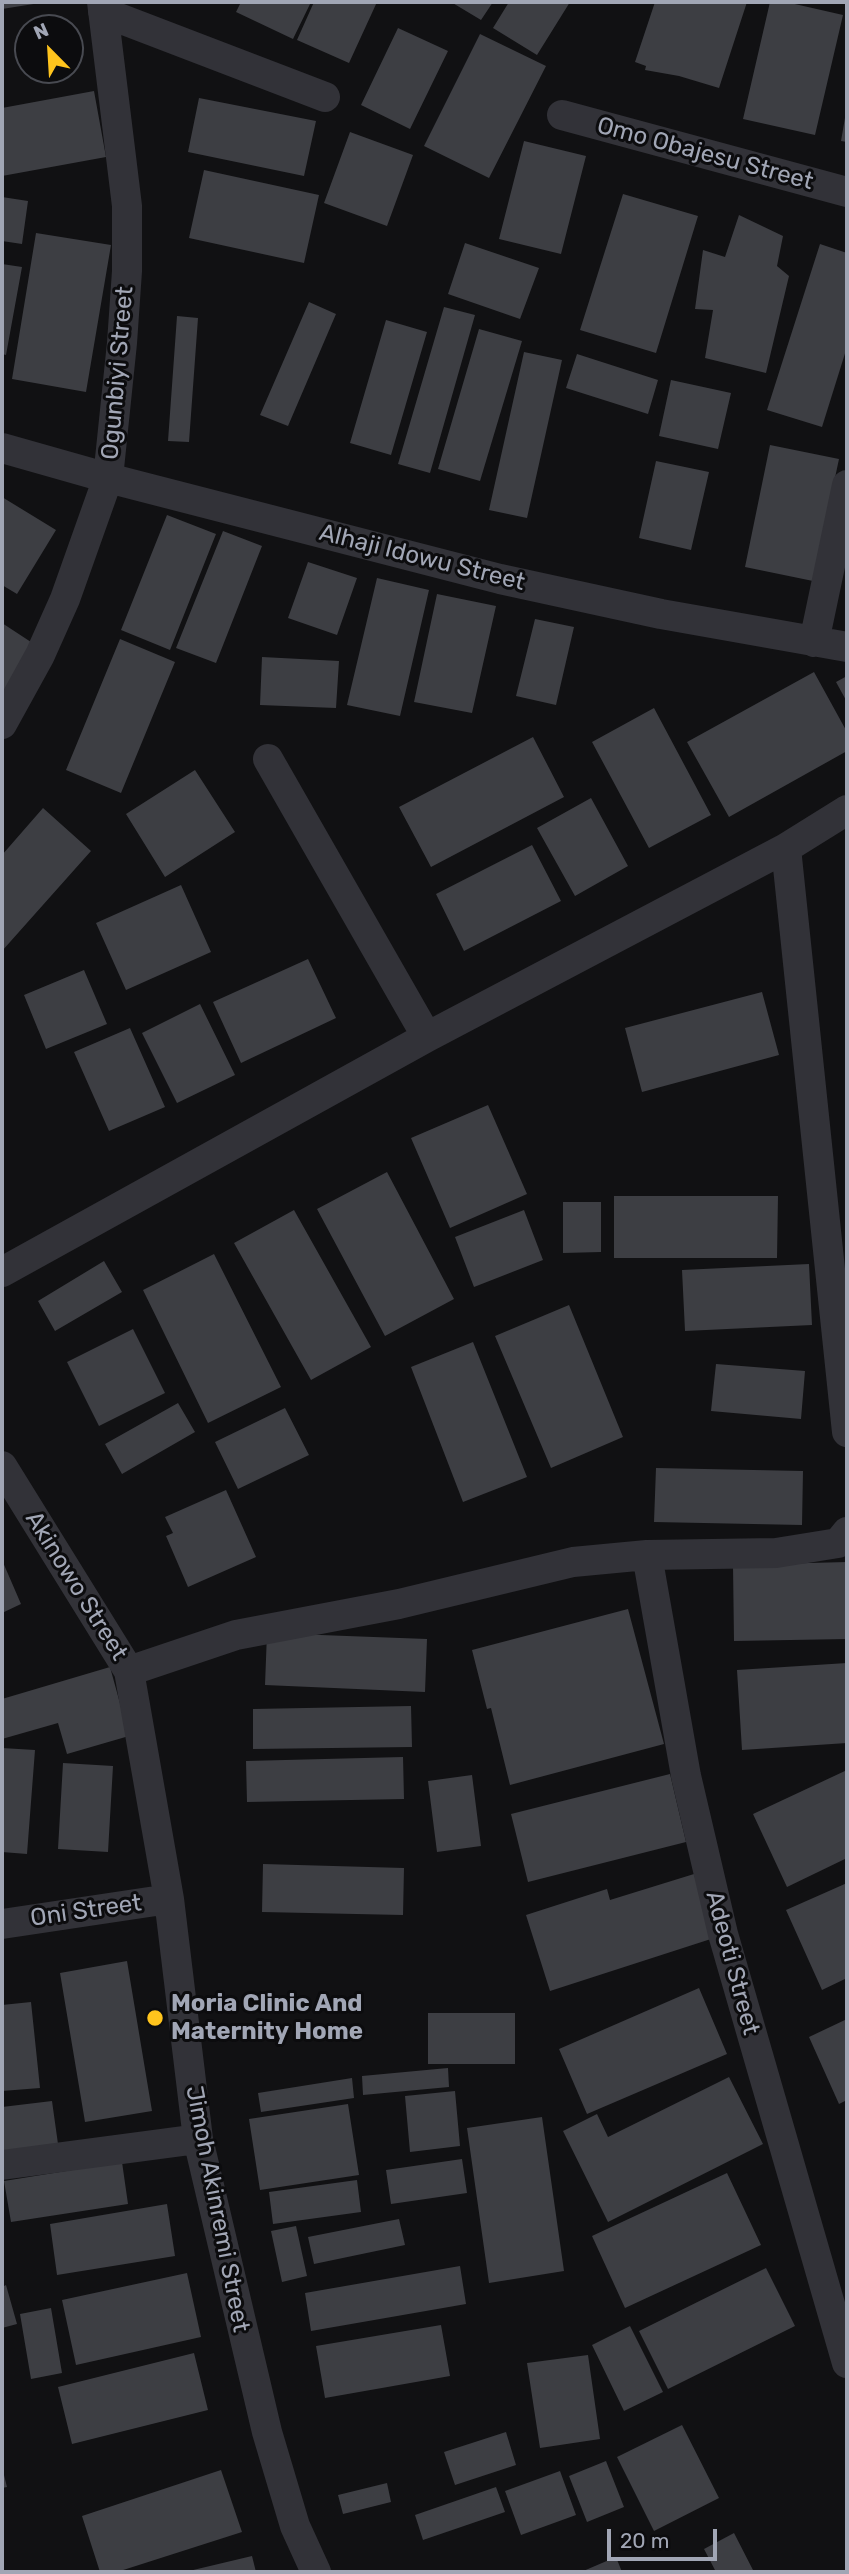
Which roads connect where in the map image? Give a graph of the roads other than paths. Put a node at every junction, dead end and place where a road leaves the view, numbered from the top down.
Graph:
1 (102, 7) edge
2 (325, 97) dead end
3 (562, 115) dead end
4 (847, 192) edge
5 (2, 448) edge
6 (108, 478) junction
7 (847, 485) edge
8 (814, 642) junction
9 (847, 647) edge
10 (2, 724) edge
11 (268, 759) dead end
12 (847, 810) edge
13 (786, 848) junction
14 (427, 1037) junction
15 (2, 1272) edge
16 (847, 1432) edge
17 (2, 1466) edge
18 (847, 1532) edge
19 (647, 1555) junction
20 (129, 1671) junction
21 (169, 1899) junction
22 (2, 1924) edge
23 (198, 2139) junction
24 (2, 2165) edge
25 (847, 2363) edge
26 (316, 2572) edge

1 - 2 street
1 - 6 street, Ogunbiyi Street
3 - 4 street, Omo Obajesu Street
5 - 6 street, Alhaji Idowu Street
6 - 8 street, Alhaji Idowu Street
6 - 10 street, Ogunbiyi Street
7 - 8 street
8 - 9 street, Alhaji Idowu Street
11 - 14 street
12 - 13 street
13 - 14 street
13 - 16 street
14 - 15 street
17 - 20 street, Akinowo Street
18 - 19 street
19 - 20 street
19 - 25 street, Adeoti Street
20 - 21 street, Jimoh Akinremi Street
21 - 22 street, Oni Street
21 - 23 street, Jimoh Akinremi Street
23 - 24 street
23 - 26 street, Jimoh Akinremi Street

